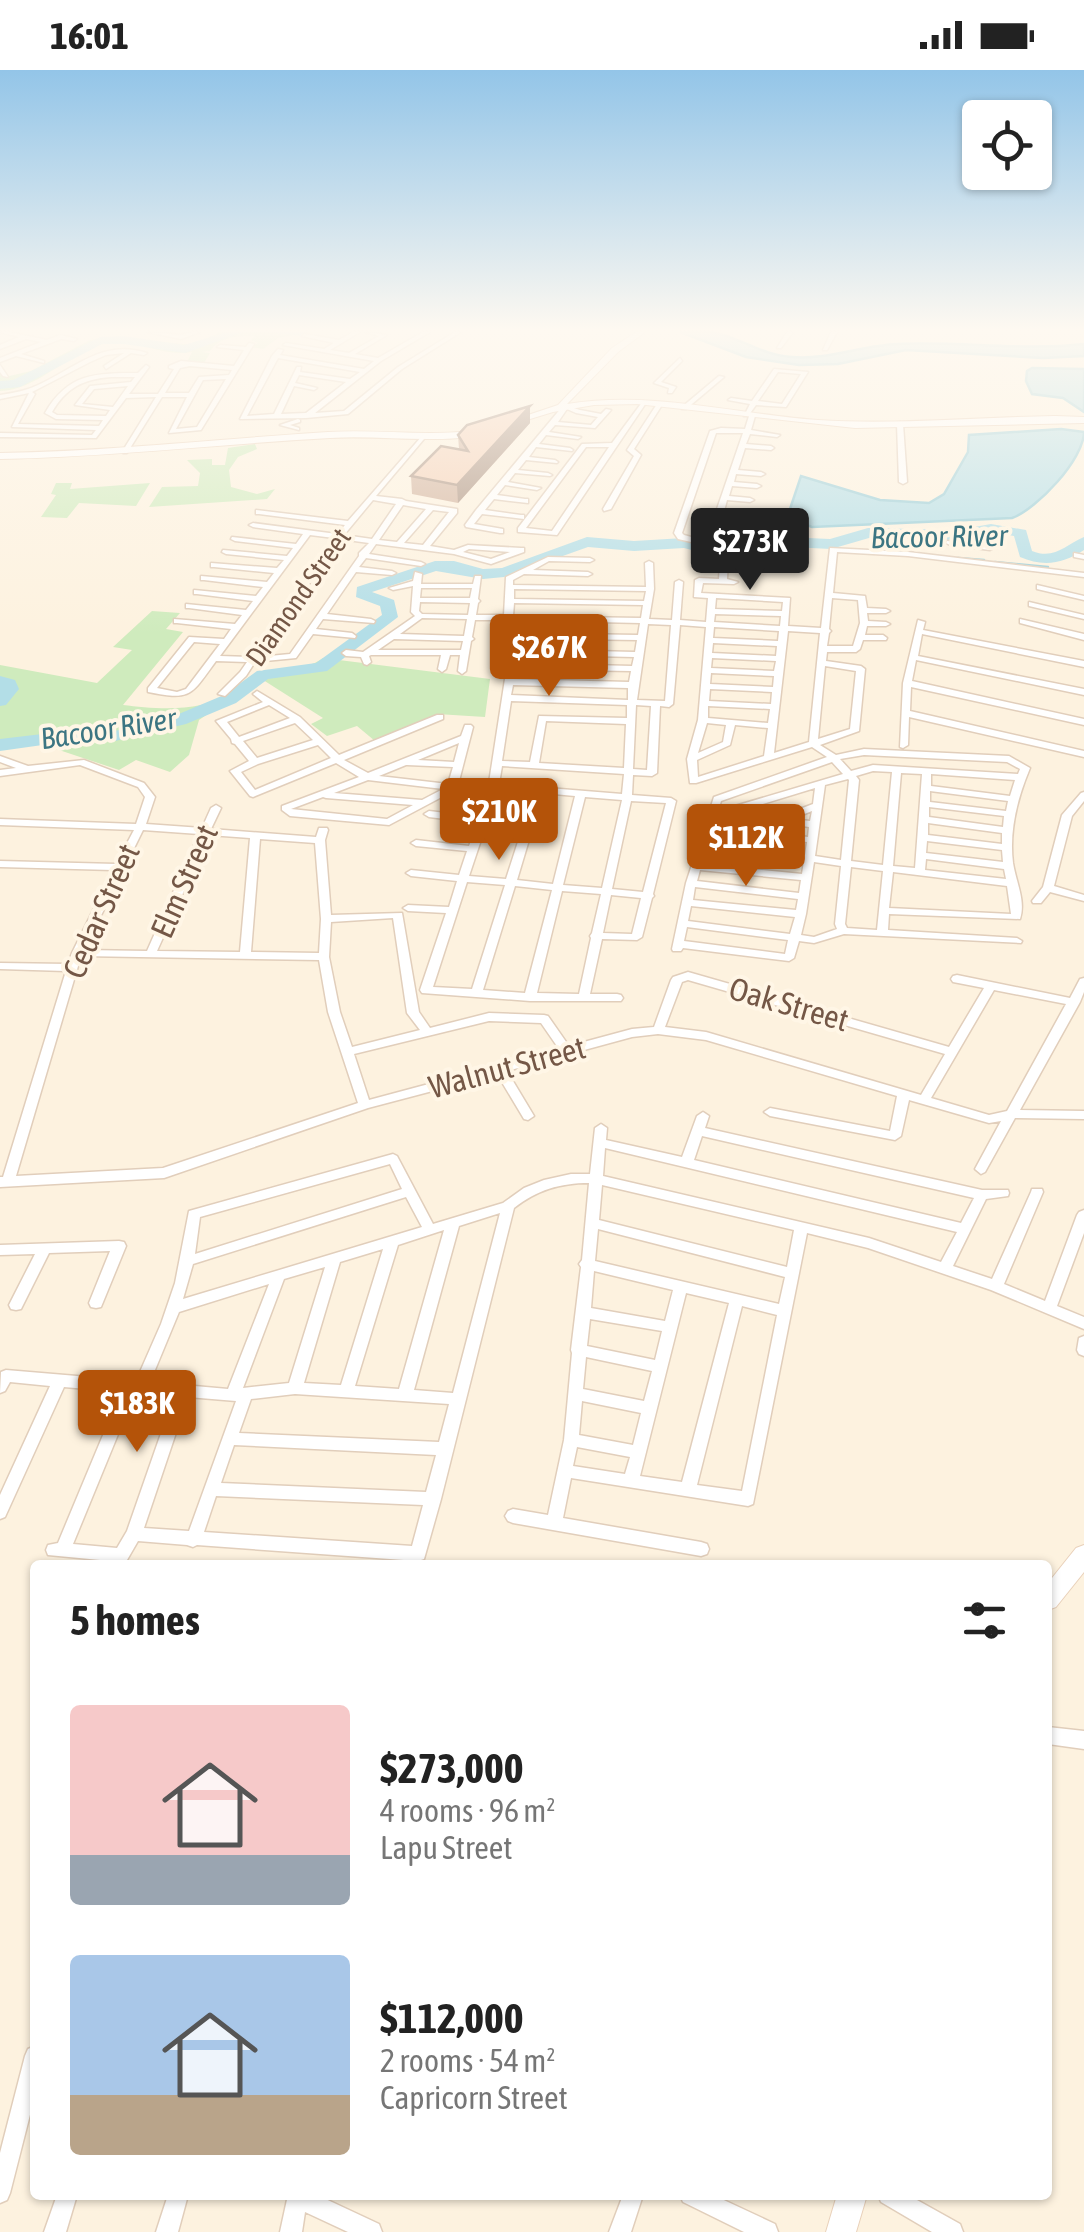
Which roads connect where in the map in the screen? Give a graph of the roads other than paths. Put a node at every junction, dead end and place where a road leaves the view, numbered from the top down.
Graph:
1 (747, 432) edge
2 (97, 433) edge
3 (139, 433) edge
4 (173, 433) edge
5 (249, 433) edge
6 (329, 433) edge
7 (477, 433) edge
8 (543, 433) joint
9 (623, 433) edge
10 (641, 433) edge
11 (712, 433) edge
12 (756, 433) edge
13 (900, 433) edge
14 (0, 435) edge
15 (156, 435) dead end
16 (777, 435) dead end
17 (138, 436) junction
18 (422, 438) junction
19 (578, 438) dead end
20 (534, 445) junction
21 (615, 445) junction
22 (743, 446) junction
23 (146, 447) junction
24 (770, 448) dead end
25 (127, 449) junction
26 (570, 450) dead end
27 (0, 456) edge
28 (523, 458) junction
29 (555, 462) dead end
30 (513, 471) junction
31 (734, 472) junction
32 (760, 474) dead end
33 (548, 475) dead end
34 (902, 482) dead end
35 (503, 483) junction
36 (730, 484) junction
37 (756, 486) dead end
38 (537, 488) dead end
39 (492, 496) junction
40 (372, 498) junction
41 (725, 498) junction
42 (750, 500) dead end
43 (525, 501) dead end
44 (402, 502) junction
45 (432, 507) junction
46 (607, 509) dead end
47 (258, 512) dead end
48 (480, 512) junction
49 (720, 512) junction
50 (744, 514) dead end
51 (521, 517) dead end
52 (350, 523) junction
53 (254, 526) dead end
54 (715, 526) junction
55 (738, 528) dead end
56 (500, 531) dead end
57 (992, 532) dead end
58 (308, 533) junction
59 (338, 537) junction
60 (235, 540) dead end
61 (372, 542) junction
62 (950, 543) dead end
63 (398, 545) junction
64 (298, 546) junction
65 (591, 546) dead end
66 (425, 548) junction
67 (990, 548) junction
68 (226, 552) dead end
69 (455, 552) junction
70 (362, 556) junction
71 (289, 558) junction
72 (590, 560) junction
73 (724, 561) dead end
74 (649, 563) dead end
75 (988, 564) junction
76 (214, 565) dead end
77 (354, 569) junction
78 (279, 571) junction
79 (450, 572) dead end
80 (519, 572) junction
81 (392, 573) dead end
82 (588, 574) junction
83 (1084, 575) edge
84 (418, 577) junction
85 (204, 578) dead end
86 (723, 581) junction
87 (678, 582) dead end
88 (734, 582) dead end
89 (447, 586) junction
90 (510, 587) junction
91 (394, 588) dead end
92 (586, 588) junction
93 (1040, 588) dead end
94 (650, 589) junction
95 (264, 591) junction
96 (197, 592) dead end
97 (828, 592) junction
98 (298, 594) junction
99 (712, 596) junction
100 (1084, 598) edge
101 (415, 600) junction
102 (476, 601) junction
103 (510, 602) junction
104 (648, 603) junction
105 (1032, 604) dead end
106 (189, 606) dead end
107 (712, 610) junction
108 (864, 610) junction
109 (886, 611) dead end
110 (248, 613) junction
111 (785, 614) junction
112 (322, 616) junction
113 (420, 616) junction
114 (474, 617) junction
115 (510, 617) junction
116 (1084, 617) edge
117 (646, 620) junction
118 (176, 621) dead end
119 (371, 621) dead end
120 (677, 622) junction
121 (1022, 622) dead end
122 (712, 623) junction
123 (864, 623) junction
124 (886, 624) dead end
125 (238, 627) junction
126 (784, 628) junction
127 (311, 630) junction
128 (827, 631) junction
129 (506, 635) junction
130 (352, 636) dead end
131 (390, 636) junction
132 (862, 636) junction
133 (639, 638) junction
134 (883, 638) dead end
135 (1084, 638) edge
136 (470, 639) junction
137 (710, 640) junction
138 (226, 642) junction
139 (782, 644) junction
140 (825, 649) junction
141 (504, 651) junction
142 (346, 653) dead end
143 (446, 654) junction
144 (466, 654) junction
145 (637, 655) junction
146 (709, 655) junction
147 (366, 656) junction
148 (912, 657) junction
149 (215, 658) junction
150 (780, 659) junction
151 (252, 660) junction
152 (824, 663) junction
153 (1084, 664) edge
154 (512, 666) junction
155 (442, 669) dead end
156 (636, 669) junction
157 (707, 670) junction
158 (462, 671) dead end
159 (778, 674) junction
160 (510, 682) junction
161 (907, 683) junction
162 (633, 685) junction
163 (706, 686) junction
164 (777, 690) junction
165 (1084, 692) edge
166 (222, 694) dead end
167 (257, 694) dead end
168 (508, 698) junction
169 (544, 700) junction
170 (270, 702) junction
171 (633, 702) junction
172 (656, 703) junction
173 (704, 703) junction
174 (776, 707) junction
175 (905, 713) junction
176 (440, 717) dead end
177 (542, 718) junction
178 (297, 719) junction
179 (703, 720) junction
180 (632, 721) junction
181 (1084, 722) edge
182 (732, 724) junction
183 (773, 726) junction
184 (235, 741) junction
185 (321, 741) junction
186 (813, 744) junction
187 (903, 744) dead end
188 (1084, 754) edge
189 (769, 756) junction
190 (834, 758) junction
191 (692, 759) junction
192 (339, 760) junction
193 (256, 762) junction
194 (404, 762) junction
195 (497, 763) junction
196 (2, 764) edge
197 (459, 766) junction
198 (534, 766) junction
199 (897, 768) junction
200 (927, 770) junction
201 (630, 772) junction
202 (850, 773) junction
203 (1020, 777) junction
204 (367, 778) junction
205 (821, 782) junction
206 (452, 788) junction
207 (926, 788) junction
208 (493, 789) junction
209 (539, 790) junction
210 (581, 793) junction
211 (320, 794) junction
212 (1084, 796) edge
213 (627, 798) junction
214 (1011, 799) junction
215 (924, 804) junction
216 (818, 805) junction
217 (216, 808) dead end
218 (426, 809) junction
219 (724, 812) junction
220 (1009, 814) junction
221 (924, 819) junction
222 (778, 820) junction
223 (482, 821) junction
224 (0, 822) edge
225 (710, 822) junction
226 (814, 825) junction
227 (140, 827) junction
228 (1008, 831) junction
229 (203, 832) junction
230 (255, 836) junction
231 (922, 838) junction
232 (812, 840) junction
233 (416, 843) dead end
234 (702, 846) junction
235 (1008, 848) junction
236 (474, 849) junction
237 (921, 854) junction
238 (809, 859) junction
239 (848, 863) junction
240 (0, 864) edge
241 (696, 866) junction
242 (1008, 866) junction
243 (118, 867) junction
244 (885, 867) junction
245 (920, 872) junction
246 (411, 874) dead end
247 (807, 878) junction
248 (462, 880) junction
249 (691, 883) junction
250 (1011, 883) junction
251 (510, 884) junction
252 (558, 888) junction
253 (1048, 888) junction
254 (605, 892) junction
255 (649, 896) junction
256 (804, 897) junction
257 (1084, 898) edge
258 (1036, 901) dead end
259 (688, 903) junction
260 (408, 908) dead end
261 (451, 910) junction
262 (885, 911) junction
263 (801, 914) junction
264 (326, 919) junction
265 (682, 923) junction
266 (843, 931) junction
267 (882, 932) junction
268 (595, 936) junction
269 (796, 937) junction
270 (1017, 941) dead end
271 (77, 953) junction
272 (151, 953) junction
273 (245, 954) junction
274 (324, 957) junction
275 (0, 966) edge
276 (72, 968) junction
277 (958, 979) dead end
278 (1084, 984) edge
279 (991, 986) junction
280 (477, 992) junction
281 (530, 997) junction
282 (584, 997) junction
283 (616, 998) dead end
284 (1074, 1002) junction
285 (426, 1030) junction
286 (658, 1030) junction
287 (566, 1050) junction
288 (348, 1052) junction
289 (952, 1052) junction
290 (500, 1069) junction
291 (904, 1093) junction
292 (924, 1099) junction
293 (365, 1106) junction
294 (770, 1112) dead end
295 (1012, 1114) junction
296 (1084, 1114) edge
297 (528, 1116) dead end
298 (703, 1116) dead end
299 (699, 1131) junction
300 (687, 1161) junction
301 (981, 1169) dead end
302 (595, 1179) junction
303 (4, 1181) edge
304 (411, 1191) junction
305 (1037, 1192) dead end
306 (1003, 1193) dead end
307 (982, 1195) junction
308 (508, 1206) junction
309 (1084, 1215) edge
310 (453, 1223) junction
311 (592, 1223) junction
312 (801, 1229) junction
313 (964, 1229) junction
314 (430, 1230) junction
315 (392, 1241) junction
316 (45, 1248) junction
317 (0, 1250) edge
318 (334, 1259) junction
319 (191, 1260) junction
320 (586, 1264) junction
321 (945, 1268) junction
322 (793, 1274) junction
323 (278, 1278) junction
324 (680, 1286) junction
325 (996, 1286) junction
326 (736, 1302) junction
327 (96, 1303) dead end
328 (16, 1305) dead end
329 (1050, 1306) junction
330 (176, 1307) junction
331 (582, 1312) junction
332 (784, 1312) junction
333 (1084, 1323) edge
334 (669, 1327) junction
335 (578, 1350) junction
336 (659, 1367) junction
337 (60, 1380) junction
338 (0, 1387) edge
339 (135, 1388) junction
340 (295, 1388) junction
341 (184, 1391) junction
342 (346, 1392) junction
343 (404, 1394) junction
344 (576, 1394) junction
345 (239, 1396) junction
346 (459, 1399) junction
347 (649, 1408) junction
348 (231, 1438) junction
349 (571, 1440) junction
350 (446, 1450) junction
351 (638, 1452) junction
352 (565, 1471) junction
353 (631, 1481) junction
354 (210, 1489) junction
355 (688, 1490) junction
356 (433, 1499) junction
357 (0, 1512) edge
358 (513, 1516) dead end
359 (555, 1522) junction
360 (134, 1534) junction
361 (192, 1540) junction
362 (700, 1548) dead end
363 (1084, 1556) edge
364 (1052, 1595) edge
365 (1052, 1736) edge
366 (1084, 1740) edge
367 (30, 2075) edge
368 (0, 2192) edge
369 (65, 2200) edge
370 (177, 2200) edge
371 (297, 2200) edge
372 (306, 2200) edge
373 (631, 2200) edge
374 (700, 2200) edge
375 (851, 2200) edge
376 (897, 2200) edge
377 (55, 2232) edge
378 (167, 2232) edge
379 (291, 2232) edge
380 (370, 2232) edge
381 (620, 2232) edge
382 (767, 2232) edge
383 (842, 2232) edge
384 (952, 2232) edge

1 - 22 street
2 - 14 street
3 - 17 street
4 - 15 street
5 - 23 main road
6 - 18 main road
7 - 18 main road
8 - 19 street
8 - 20 street
9 - 21 street
10 - 46 street
11 - 54 street
12 - 16 street
13 - 34 street
17 - 23 street
17 - 25 street
18 - 40 street, Diamond Street
20 - 26 street
20 - 28 street
21 - 21 street
22 - 24 street
22 - 31 street
23 - 25 main road
25 - 27 main road
28 - 29 street
28 - 30 street
30 - 33 street
30 - 35 street
31 - 32 street
31 - 36 street
35 - 38 street
35 - 39 street
36 - 37 street
36 - 41 street
39 - 43 street
39 - 48 street
40 - 44 street
40 - 52 street, Diamond Street
41 - 42 street
41 - 49 street
44 - 45 street
44 - 61 street
45 - 63 street
45 - 66 street
47 - 52 street
48 - 51 street
48 - 56 street
49 - 50 street
49 - 54 street
52 - 59 street, Diamond Street
53 - 58 street
54 - 55 street
57 - 67 street
58 - 59 street
58 - 64 street
59 - 61 street
59 - 98 street, Diamond Street
60 - 64 street
61 - 63 street
61 - 70 street
62 - 67 street
63 - 66 street
64 - 71 street
65 - 72 street
66 - 69 street
67 - 75 street
68 - 71 street
69 - 69 street
70 - 77 street
70 - 84 street
71 - 78 street
72 - 80 street
72 - 82 street
73 - 86 street
74 - 94 street
75 - 83 street
75 - 97 street
76 - 78 street
77 - 81 street
77 - 112 street
78 - 95 street
79 - 89 street
80 - 82 street
80 - 90 street
82 - 92 street
84 - 89 street
84 - 91 street
84 - 101 street
85 - 95 street
86 - 88 street
86 - 99 street
87 - 120 street
89 - 102 street
90 - 92 street
90 - 103 street
92 - 94 street
93 - 100 street
94 - 104 street
95 - 96 street
95 - 98 street
95 - 110 street
97 - 108 street
97 - 128 street
98 - 151 street, Diamond Street
99 - 107 street
99 - 111 street
101 - 102 street
101 - 113 street
102 - 114 street
103 - 104 street
103 - 115 street
104 - 117 street
105 - 116 street
106 - 110 street
107 - 111 street
107 - 122 street
108 - 109 street
108 - 123 street
110 - 125 street
111 - 126 street
112 - 119 street
112 - 127 street
113 - 114 street
113 - 131 street
114 - 115 street
114 - 136 street
115 - 117 street
115 - 129 street
117 - 120 street
117 - 133 street
118 - 125 street
120 - 122 street
120 - 172 street
121 - 135 street
122 - 126 street
122 - 137 street
123 - 124 street
123 - 132 street
125 - 138 street
126 - 128 street
126 - 139 street
127 - 130 street
127 - 151 street
128 - 140 street
129 - 133 street
129 - 141 street
131 - 136 street
131 - 147 street
132 - 134 street
132 - 140 street
133 - 145 street
136 - 144 street
137 - 139 street
137 - 146 street
138 - 149 street
138 - 149 street
139 - 150 street
140 - 152 street
141 - 145 street
141 - 154 street
142 - 147 street
143 - 144 street
143 - 147 street
143 - 155 street
144 - 158 street
145 - 156 street
146 - 150 street
146 - 157 street
148 - 153 street
148 - 161 street
148 - 165 street
149 - 151 street
150 - 159 street
151 - 166 street, Diamond Street
152 - 186 street
152 - 186 street
154 - 156 street
154 - 160 street
156 - 162 street
157 - 159 street
157 - 163 street
159 - 164 street
160 - 162 street
160 - 168 street
161 - 175 street
161 - 181 street
162 - 171 street
163 - 164 street
163 - 173 street
164 - 174 street
167 - 170 street
168 - 169 street
168 - 195 street
169 - 171 street
169 - 177 street
170 - 178 street
170 - 184 street
171 - 172 street
171 - 180 street
172 - 201 street
173 - 174 street
173 - 179 street
174 - 183 street
175 - 187 street
175 - 188 street
176 - 192 street
177 - 180 street
177 - 198 street
178 - 184 street
178 - 185 street
179 - 182 street
179 - 191 street
180 - 201 street
182 - 183 street
182 - 191 street
183 - 189 street
184 - 193 street
185 - 192 street
185 - 193 street
186 - 189 street
186 - 190 street
189 - 191 street
190 - 202 street
190 - 203 street
190 - 225 street
192 - 193 street
192 - 204 street
194 - 197 street
194 - 197 street
194 - 204 street
195 - 198 street
195 - 208 street
196 - 227 street, Cedar Street
197 - 206 street
198 - 201 street
199 - 200 street
199 - 202 street
199 - 244 street
200 - 203 street
200 - 207 street
201 - 213 street
202 - 205 street
202 - 239 street
203 - 214 street
204 - 206 street
204 - 211 street
205 - 216 street
205 - 219 street
206 - 208 street
206 - 218 street
207 - 214 street
207 - 215 street
208 - 209 street
208 - 223 street
209 - 210 street
209 - 251 street
210 - 213 street
210 - 252 street
211 - 218 street
211 - 218 street
212 - 253 street
213 - 254 street
213 - 255 street
214 - 220 street
215 - 220 street
215 - 221 street
216 - 222 street
216 - 226 street
217 - 229 street, Elm Street
218 - 223 street
219 - 222 street
219 - 225 street
220 - 228 street
221 - 228 street
221 - 231 street
222 - 226 street
223 - 236 street
224 - 227 street
225 - 232 street
225 - 234 street
226 - 232 street
227 - 229 street
227 - 243 street, Cedar Street
228 - 235 street
229 - 230 street
229 - 272 street, Elm Street
230 - 264 street
230 - 273 street
231 - 235 street
231 - 237 street
232 - 238 street
233 - 236 street
234 - 238 street
234 - 241 street
235 - 242 street
236 - 248 street
237 - 242 street
237 - 245 street
238 - 239 street
238 - 247 street
239 - 244 street
239 - 266 street
240 - 243 street
241 - 247 street
241 - 249 street
242 - 250 street
243 - 271 street, Cedar Street
244 - 245 street
244 - 262 street
245 - 250 street
246 - 248 street
247 - 256 street
248 - 251 street
248 - 261 street
249 - 256 street
249 - 259 street
250 - 262 street
251 - 252 street
251 - 280 street
252 - 254 street
252 - 281 street
253 - 257 street
253 - 258 street
254 - 255 street
254 - 268 street
255 - 268 street
256 - 263 street
259 - 263 street
259 - 265 street
260 - 261 street
261 - 280 street
262 - 267 street
263 - 269 street
264 - 274 street
264 - 285 street
265 - 269 street
265 - 269 street
266 - 267 street
266 - 269 street
267 - 270 street
268 - 282 street
271 - 272 street
271 - 276 street, Cedar Street
272 - 273 street
273 - 274 street
274 - 288 street
275 - 276 street
276 - 303 street, Cedar Street
277 - 279 street
278 - 284 street
279 - 284 street
279 - 289 street
280 - 281 street
281 - 282 street
282 - 283 street
284 - 295 street
285 - 287 street
285 - 288 street
286 - 287 street, Walnut Street
286 - 289 street, Oak Street
286 - 291 street, Walnut Street
287 - 290 street, Walnut Street
288 - 293 street
289 - 292 street
290 - 293 street, Walnut Street
290 - 297 street
291 - 292 street, Walnut Street
291 - 294 street
292 - 295 street, Walnut Street
293 - 303 street, Walnut Street
295 - 296 street, Walnut Street
295 - 301 street
298 - 299 street
299 - 300 street
299 - 307 street
300 - 302 street
300 - 313 street
302 - 308 street
302 - 311 street
302 - 312 street
304 - 314 street
304 - 319 street
304 - 319 street
305 - 325 street
306 - 307 street
307 - 313 street
308 - 310 street
308 - 346 street
309 - 329 street
310 - 314 street
310 - 343 street
311 - 320 street
311 - 322 street
312 - 321 street
312 - 322 street
313 - 321 street
314 - 315 street
315 - 318 street
315 - 342 street
316 - 317 street
316 - 327 street
316 - 328 street
318 - 323 street
318 - 340 street
319 - 330 street
320 - 324 street
320 - 331 street
321 - 325 street
322 - 332 street
323 - 330 street
323 - 345 street
324 - 326 street
324 - 334 street
325 - 329 street
326 - 332 street
326 - 355 street
329 - 333 street
330 - 339 street
331 - 334 street
331 - 335 street
332 - 355 street
334 - 336 street
335 - 336 street
335 - 344 street
336 - 347 street
337 - 338 street
337 - 339 street
337 - 357 street
339 - 341 street
339 - 360 street
340 - 342 street
340 - 345 street
341 - 345 street
341 - 360 street
342 - 343 street
343 - 346 street
344 - 347 street
344 - 349 street
345 - 348 street
346 - 350 street
347 - 351 street
348 - 350 street
348 - 354 street
349 - 351 street
349 - 352 street
350 - 356 street
351 - 353 street
352 - 353 street
352 - 359 street
353 - 355 street
354 - 356 street
354 - 361 street
356 - 361 street
358 - 359 street
359 - 362 street
360 - 361 street
363 - 364 main road
365 - 366 street
367 - 368 street
369 - 377 street
370 - 378 street
371 - 379 street
372 - 380 street
373 - 381 street
374 - 382 street
375 - 383 main road
376 - 384 street

